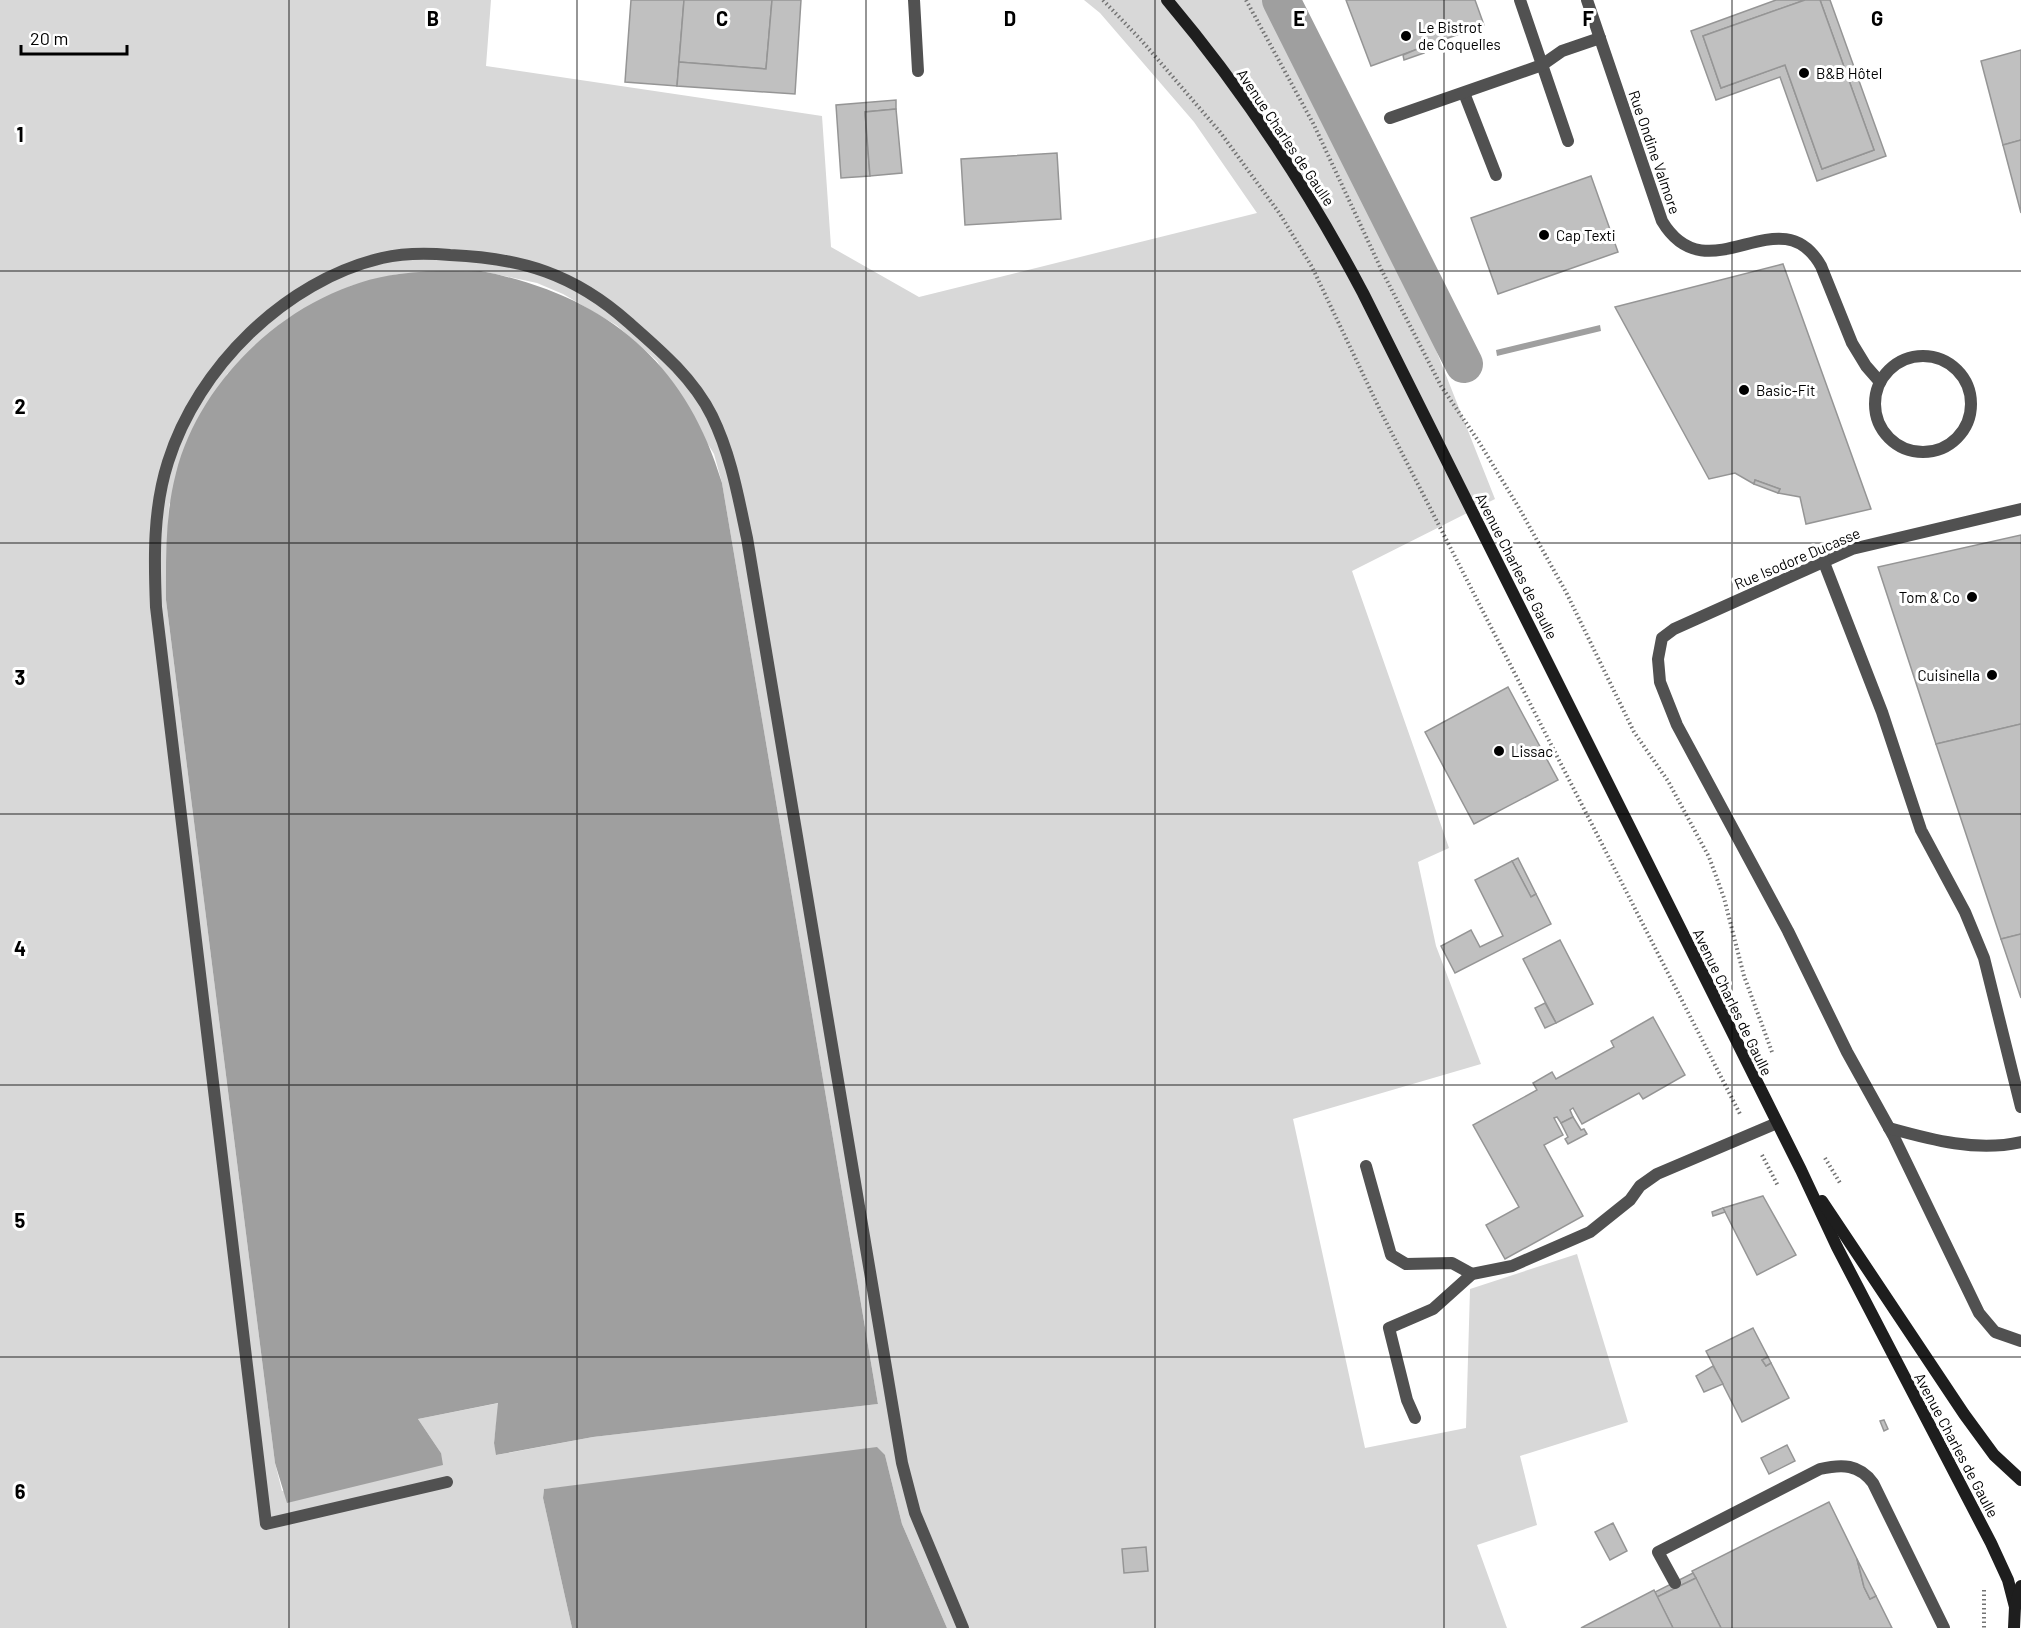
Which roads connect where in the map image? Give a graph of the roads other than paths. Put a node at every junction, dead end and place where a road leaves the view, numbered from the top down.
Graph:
1 (914, 0) edge
2 (1167, 0) edge
3 (1520, 0) edge
4 (1587, 0) edge
5 (1600, 38) junction
6 (1542, 65) junction
7 (918, 71) dead end
8 (1464, 93) junction
9 (1390, 118) dead end
10 (1569, 141) dead end
11 (1496, 175) dead end
12 (1880, 382) junction
13 (2021, 509) edge
14 (1823, 560) junction
15 (2021, 1107) edge
16 (1777, 1123) junction
17 (1889, 1128) junction
18 (2021, 1142) edge
19 (1366, 1166) dead end
20 (1801, 1170) junction
21 (1472, 1274) junction
22 (2021, 1341) edge
23 (1415, 1418) dead end
24 (2021, 1480) edge
25 (447, 1482) dead end
26 (1675, 1582) dead end
27 (2021, 1586) edge
28 (2015, 1607) junction
29 (963, 1628) edge
30 (1944, 1628) edge
31 (2014, 1628) edge

1 - 7 street
2 - 16 main road, Avenue Charles de Gaulle
3 - 6 street
4 - 5 street, Rue Ondine Valmore
5 - 6 street
5 - 12 street, Rue Ondine Valmore
6 - 8 street
6 - 10 street
8 - 9 street
8 - 11 street
12 - 12 street
13 - 14 street, Rue Isodore Ducasse
14 - 15 street
14 - 17 street, Rue Isodore Ducasse
16 - 20 main road, Avenue Charles de Gaulle
16 - 21 street
17 - 18 street
17 - 22 street
19 - 21 street
20 - 24 main road, Avenue Charles de Gaulle
20 - 28 main road, Avenue Charles de Gaulle
21 - 23 street
25 - 29 street
26 - 30 street
27 - 28 main road
28 - 31 main road

